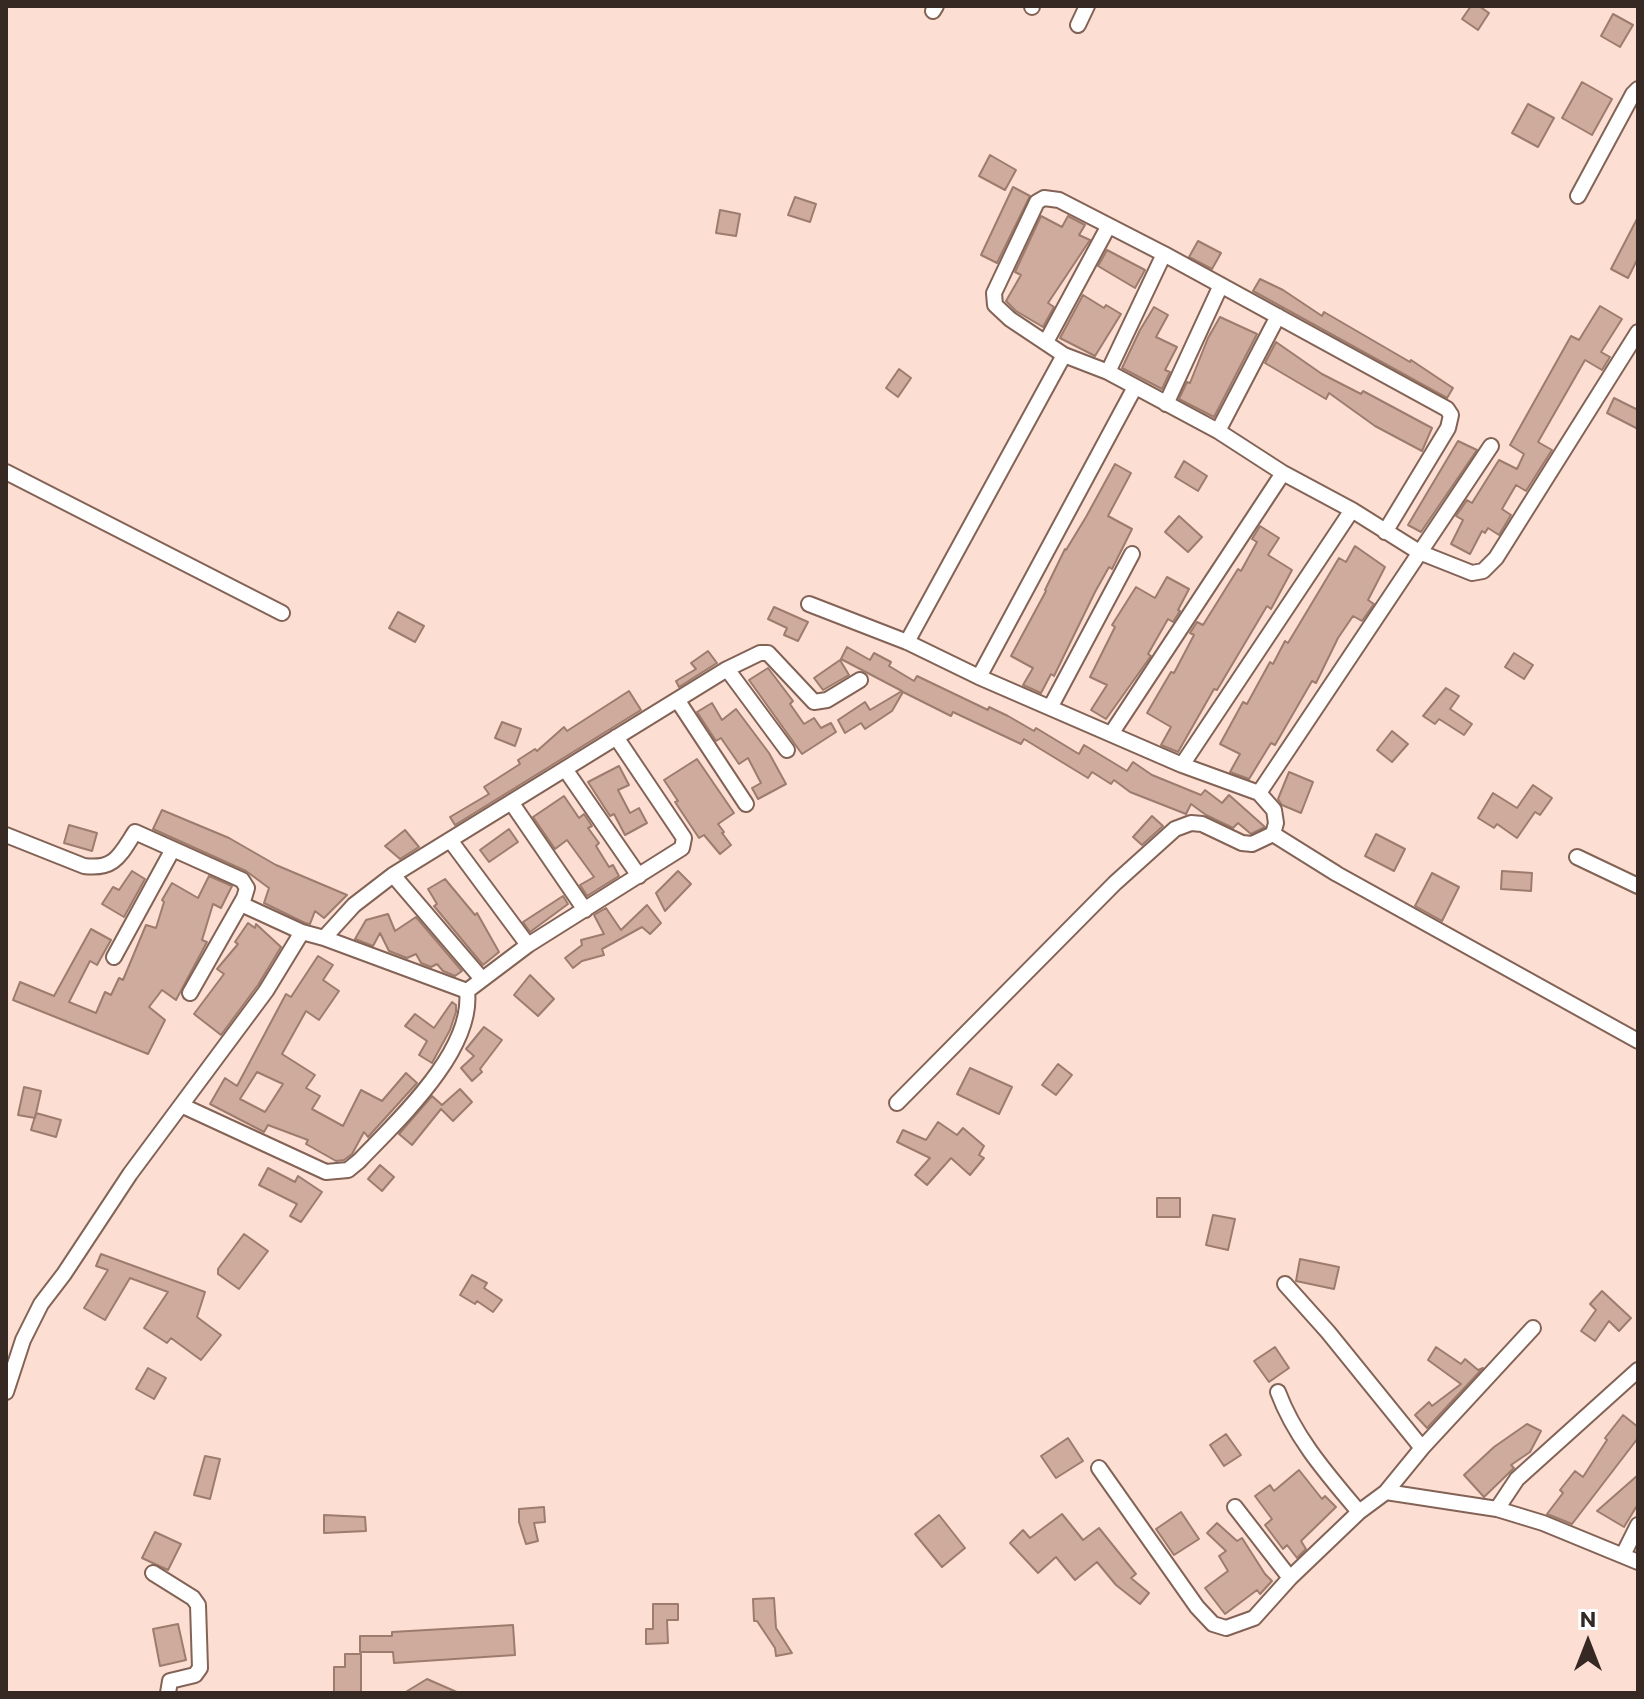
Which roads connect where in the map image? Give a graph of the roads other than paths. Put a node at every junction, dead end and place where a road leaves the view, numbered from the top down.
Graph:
1 (1087, 6) edge
2 (1078, 25) dead end
3 (1638, 89) edge
4 (1578, 196) dead end
5 (1108, 227) junction
6 (1164, 254) junction
7 (1221, 285) junction
8 (1278, 316) junction
9 (1638, 332) edge
10 (1046, 342) junction
11 (1064, 355) junction
12 (1108, 372) junction
13 (1135, 387) junction
14 (1166, 404) junction
15 (1218, 431) junction
16 (1491, 446) dead end
17 (6, 472) edge
18 (1283, 473) junction
19 (1352, 510) junction
20 (1385, 532) junction
21 (1419, 552) junction
22 (1132, 554) dead end
23 (809, 604) dead end
24 (282, 613) dead end
25 (907, 642) junction
26 (727, 669) junction
27 (979, 677) junction
28 (860, 680) dead end
29 (678, 701) junction
30 (1051, 706) junction
31 (1111, 734) junction
32 (616, 737) junction
33 (787, 750) dead end
34 (1182, 765) junction
35 (565, 769) junction
36 (1259, 793) junction
37 (511, 802) junction
38 (746, 804) dead end
39 (1273, 834) junction
40 (6, 835) edge
41 (450, 840) junction
42 (173, 849) junction
43 (1577, 857) dead end
44 (393, 875) junction
45 (639, 876) junction
46 (1638, 886) edge
47 (241, 904) junction
48 (585, 910) junction
49 (302, 932) junction
50 (324, 938) junction
51 (528, 945) junction
52 (114, 957) dead end
53 (482, 979) junction
54 (467, 991) junction
55 (190, 993) dead end
56 (1638, 1041) edge
57 (897, 1103) dead end
58 (183, 1106) junction
59 (1285, 1284) dead end
60 (1533, 1328) dead end
61 (1638, 1370) edge
62 (6, 1392) edge
63 (1278, 1392) dead end
64 (1422, 1448) junction
65 (1099, 1468) dead end
66 (1386, 1492) junction
67 (1235, 1507) dead end
68 (1497, 1509) junction
69 (1359, 1512) junction
70 (1638, 1525) edge
71 (1623, 1555) junction
72 (1638, 1562) edge
73 (153, 1573) dead end
74 (1290, 1578) junction
75 (168, 1693) edge

1 - 2 street
3 - 4 street
5 - 6 street
5 - 10 street
5 - 10 street
6 - 7 street
6 - 12 street
7 - 8 street
7 - 14 street
8 - 15 street
8 - 20 street
9 - 21 street
10 - 11 street
11 - 12 street
11 - 25 street
12 - 13 street
13 - 14 street
13 - 27 street
14 - 15 street
15 - 18 street
16 - 21 street
17 - 24 street
18 - 19 street
18 - 31 street
19 - 20 street
19 - 34 street
20 - 21 street
21 - 36 street
22 - 30 street
23 - 25 street
25 - 27 street
26 - 28 street
26 - 29 street
26 - 33 street
27 - 30 street
29 - 32 street
29 - 38 street
30 - 31 street
31 - 34 street
32 - 35 street
32 - 45 street
34 - 36 street
35 - 37 street
35 - 45 street
36 - 39 street
37 - 41 street
37 - 48 street
39 - 56 street
39 - 57 street
40 - 42 street
41 - 44 street
41 - 51 street
42 - 47 street
42 - 52 street
43 - 46 street
44 - 50 street
44 - 53 street
45 - 48 street
47 - 49 street
47 - 55 street
48 - 51 street
49 - 50 street
49 - 58 street
50 - 54 street
51 - 53 street
53 - 54 street
54 - 58 street
58 - 62 street
59 - 64 street
60 - 64 street
61 - 68 street
63 - 69 street
64 - 66 street
65 - 74 street
66 - 68 street
66 - 69 street
67 - 74 street
68 - 71 street
69 - 74 street
70 - 71 street
71 - 72 street
73 - 75 street

